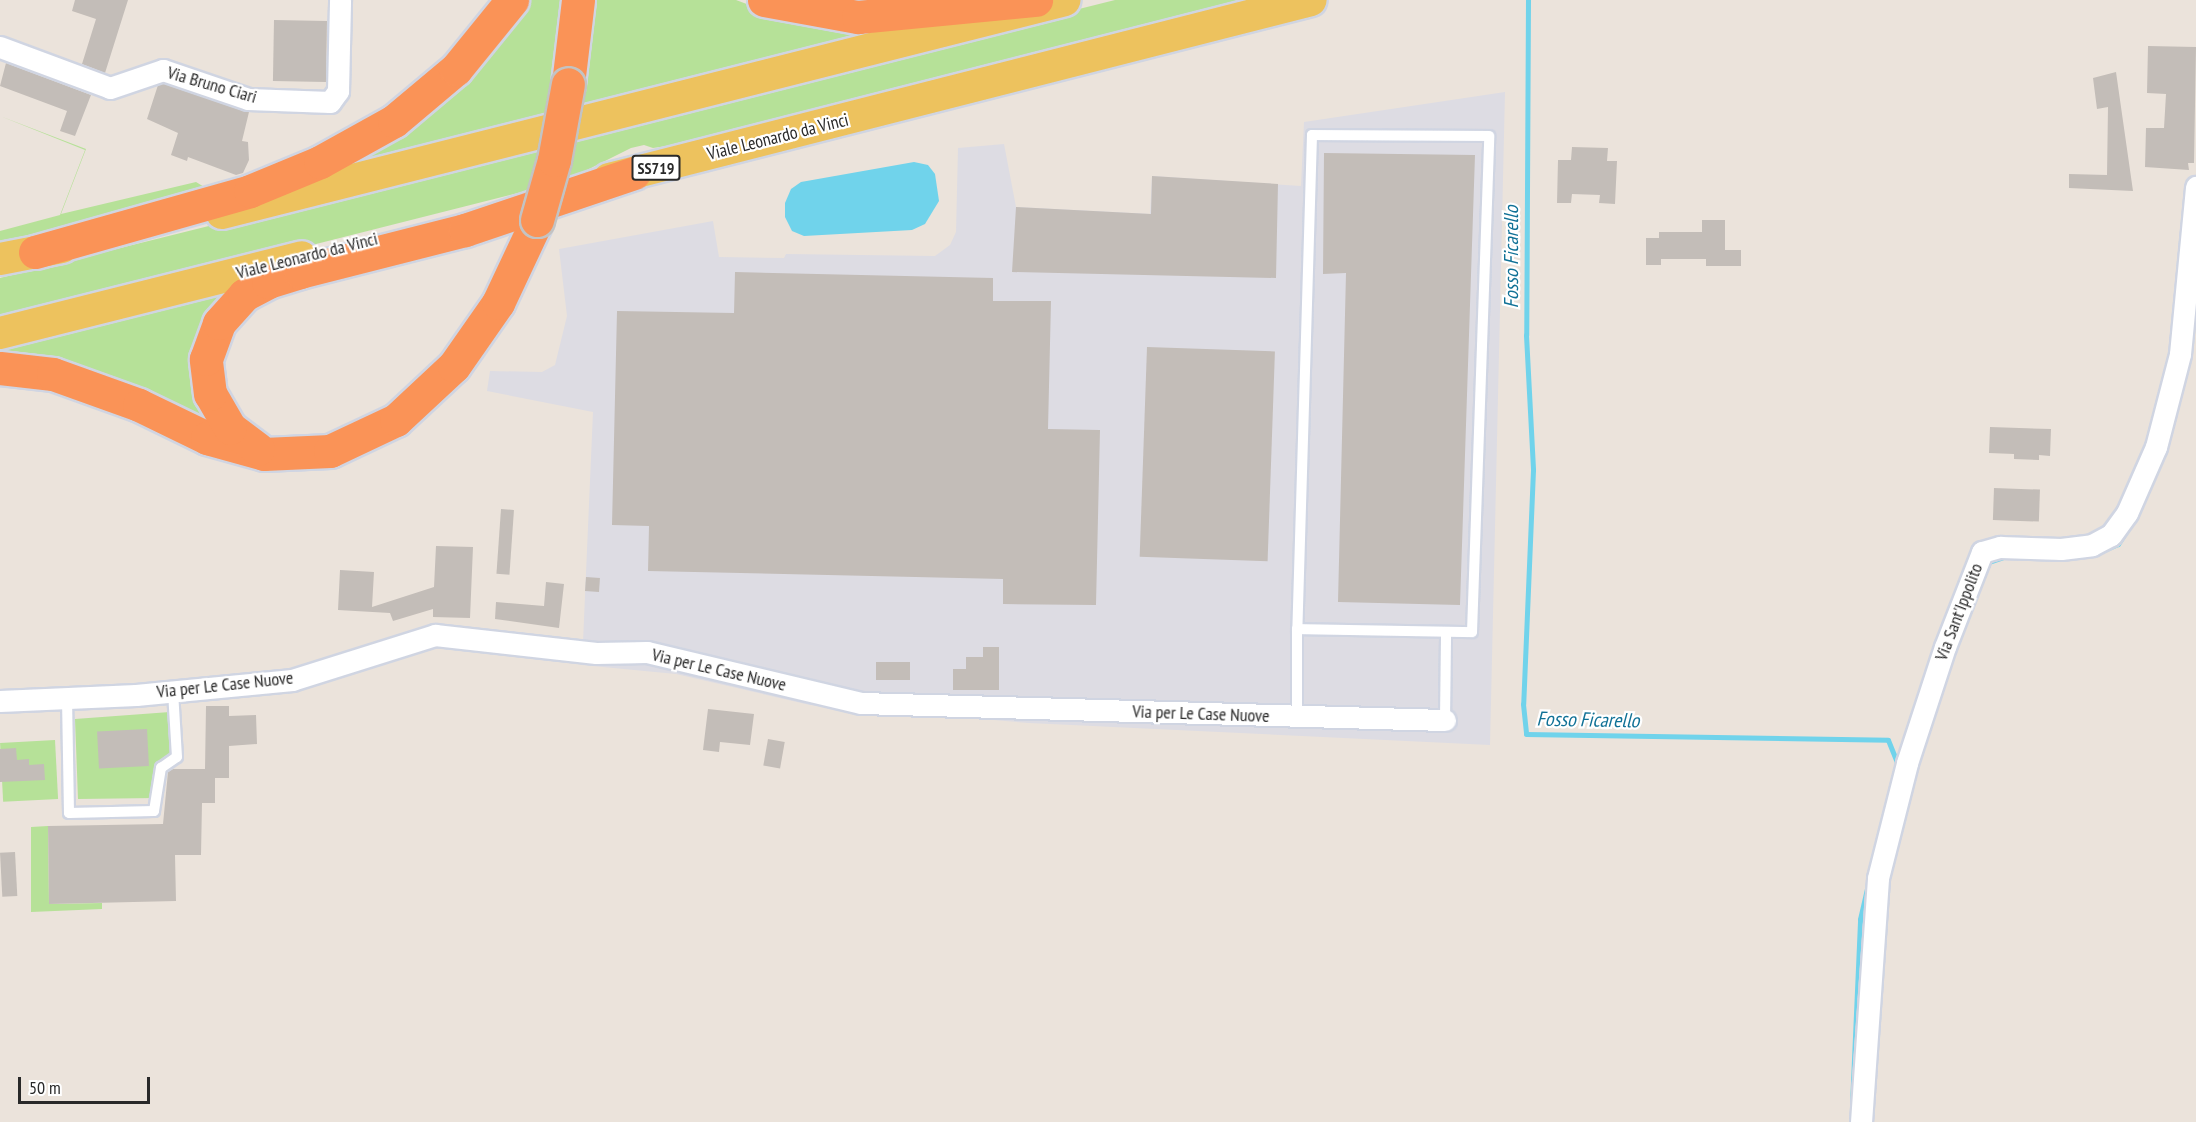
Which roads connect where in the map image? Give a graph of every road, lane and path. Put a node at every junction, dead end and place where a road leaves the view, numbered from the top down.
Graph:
1 (340, 0) edge
2 (512, 0) edge
3 (578, 0) edge
4 (764, 0) edge
5 (1036, 0) edge
6 (1065, 0) edge
7 (1311, 0) edge
8 (0, 47) edge
9 (634, 173) junction
10 (2196, 187) edge
11 (34, 252) junction
12 (0, 259) edge
13 (0, 333) edge
14 (0, 368) edge
15 (264, 454) junction
16 (1297, 629) junction
17 (1446, 632) junction
18 (173, 692) junction
19 (67, 698) junction
20 (0, 700) edge
21 (1297, 717) junction
22 (1446, 720) joint
23 (1861, 1122) edge

1 - 8 street, Via Bruno Ciari
2 - 11 highway
3 - 15 highway, bridge
4 - 5 highway
6 - 11 main road
7 - 9 main road, Viale Leonardo da Vinci / SS719
9 - 13 main road, Viale Leonardo da Vinci / SS719
9 - 15 highway
10 - 23 street, Via Sant'Ippolito
11 - 12 main road
14 - 15 highway
16 - 17 lane
16 - 17 lane
16 - 21 lane
17 - 22 lane
18 - 19 street, Via per Le Case Nuove
18 - 19 lane
18 - 21 street, Via per Le Case Nuove
19 - 20 street, Via per Le Case Nuove
21 - 22 street, Via per Le Case Nuove

